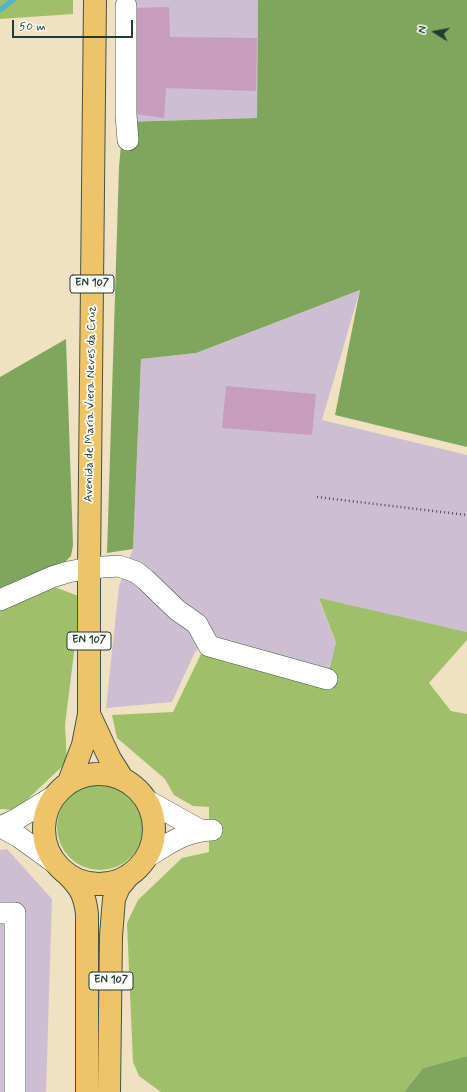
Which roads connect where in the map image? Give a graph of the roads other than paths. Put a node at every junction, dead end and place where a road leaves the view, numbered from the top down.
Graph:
1 (95, 0) edge
2 (126, 6) dead end
3 (128, 140) dead end
4 (89, 568) junction
5 (0, 600) edge
6 (327, 679) dead end
7 (89, 714) junction
8 (122, 778) junction
9 (62, 788) junction
10 (148, 802) junction
11 (0, 827) edge
12 (147, 857) junction
13 (62, 869) junction
14 (129, 875) junction
15 (0, 913) edge
16 (15, 1092) edge
17 (87, 1092) edge
18 (109, 1092) edge

1 - 4 main road, Avenida de Maria Viera Neves da Cruz / EN 107
2 - 3 street
4 - 5 street
4 - 6 street
4 - 7 main road, EN 107
7 - 8 main road, EN 107
7 - 9 main road, EN 107
8 - 9 main road, EN 107
8 - 10 main road, EN 107
9 - 11 street
9 - 13 main road, EN 107
10 - 12 main road, EN 107
10 - 12 street
11 - 13 street
12 - 14 main road, EN 107
13 - 14 main road, EN 107
13 - 17 main road, EN 107
14 - 18 main road, EN 107
15 - 16 street

